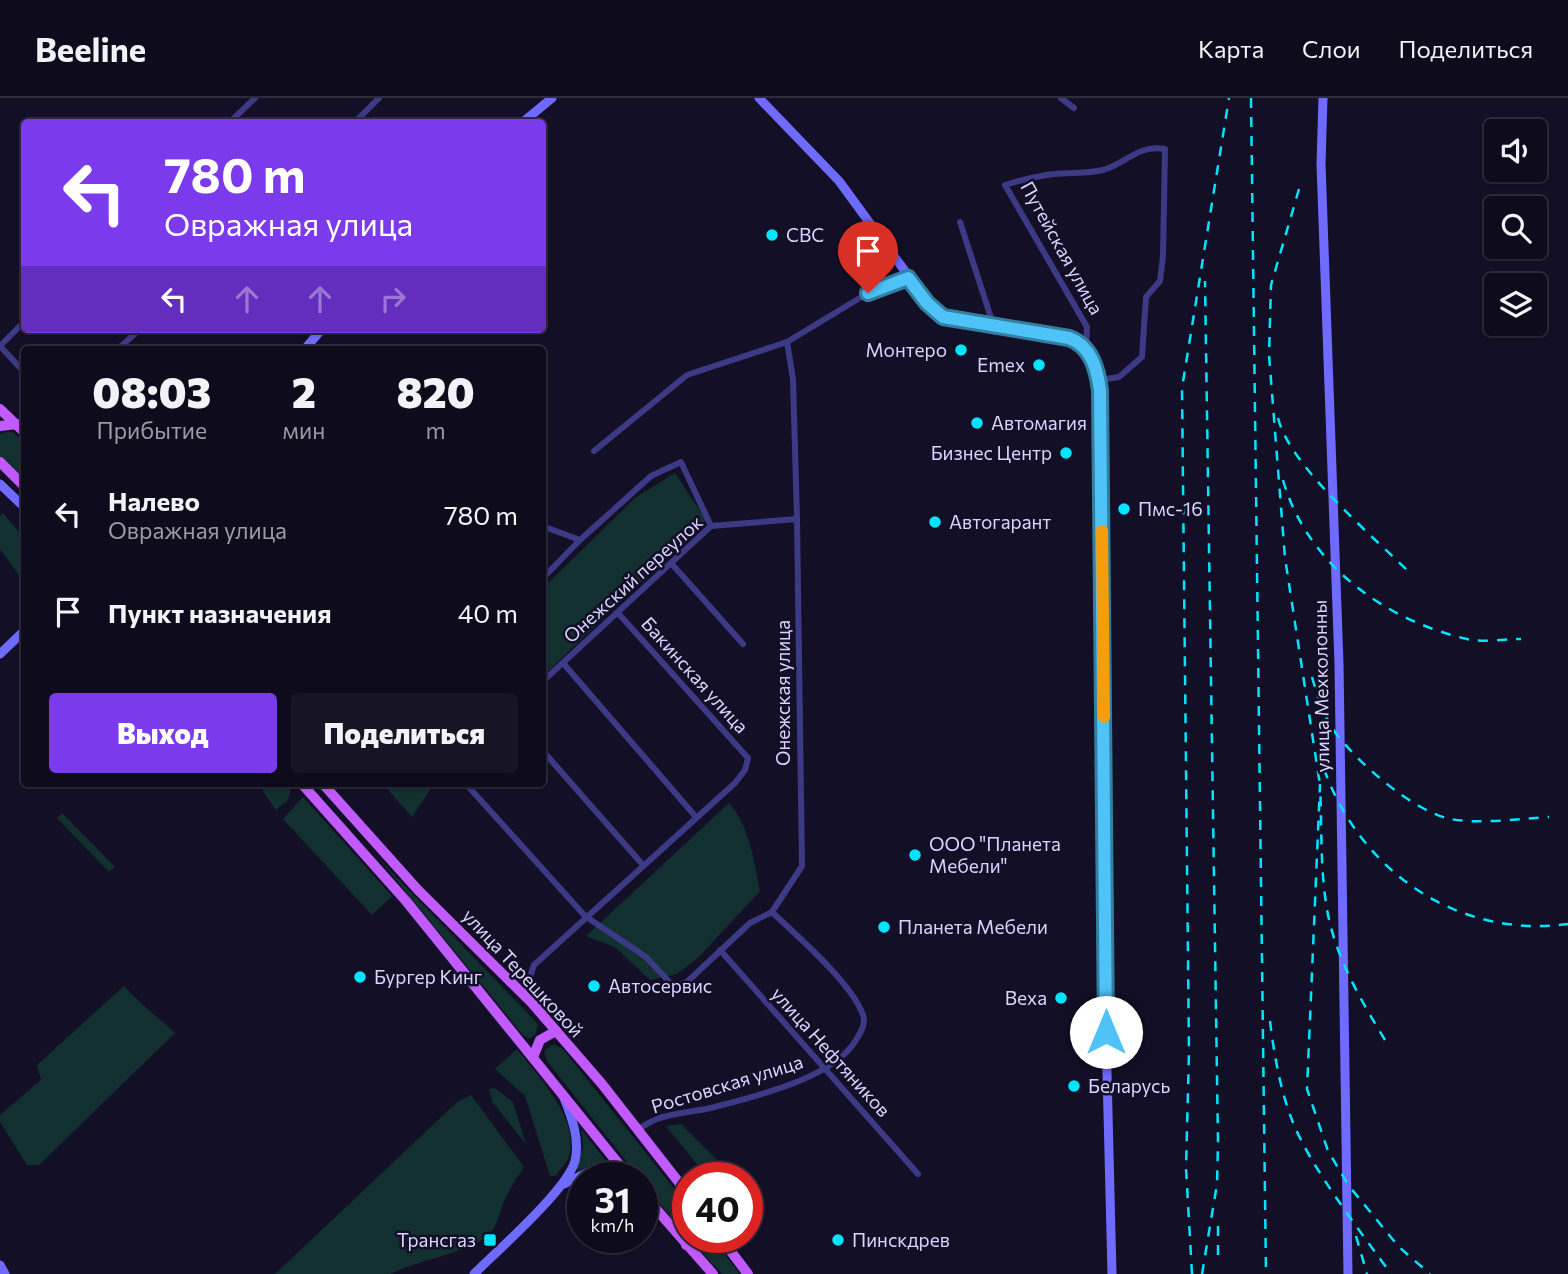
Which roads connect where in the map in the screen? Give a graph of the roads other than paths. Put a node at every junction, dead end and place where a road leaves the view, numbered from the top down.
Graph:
1 (255, 98) edge
2 (379, 98) edge
3 (552, 98) edge
4 (759, 98) edge
5 (1061, 98) edge
6 (1323, 98) edge
7 (1074, 108) dead end
8 (233, 119) edge
9 (358, 119) edge
10 (527, 119) edge
11 (960, 222) dead end
12 (908, 278) junction
13 (21, 325) edge
14 (994, 327) junction
15 (136, 333) edge
16 (786, 342) junction
17 (0, 346) edge
18 (121, 346) edge
19 (1086, 349) junction
20 (21, 369) edge
21 (1099, 380) junction
22 (0, 409) edge
23 (0, 426) edge
24 (21, 428) edge
25 (594, 451) dead end
26 (0, 462) edge
27 (21, 483) edge
28 (0, 484) edge
29 (21, 504) edge
30 (797, 519) junction
31 (711, 526) junction
32 (546, 527) edge
33 (580, 540) junction
34 (671, 563) junction
35 (546, 575) edge
36 (618, 613) junction
37 (21, 634) edge
38 (743, 644) dead end
39 (0, 654) edge
40 (563, 663) junction
41 (546, 678) edge
42 (546, 755) edge
43 (305, 787) edge
44 (326, 787) edge
45 (469, 787) edge
46 (696, 817) junction
47 (643, 865) junction
48 (772, 912) junction
49 (585, 916) junction
50 (720, 950) junction
51 (524, 995) junction
52 (556, 1031) junction
53 (533, 1057) junction
54 (825, 1069) junction
55 (564, 1096) junction
56 (638, 1129) junction
57 (617, 1162) edge
58 (672, 1173) edge
59 (918, 1174) dead end
60 (567, 1182) edge
61 (562, 1185) junction
62 (658, 1213) edge
63 (672, 1229) edge
64 (693, 1253) edge
65 (732, 1253) edge
66 (0, 1265) edge
67 (5, 1274) edge
68 (474, 1274) edge
69 (713, 1274) edge
70 (748, 1274) edge
71 (1112, 1274) edge
72 (1349, 1274) edge

1 - 8 street
2 - 9 street
3 - 10 street
4 - 12 street
5 - 7 street
6 - 72 street, улица Мехколонны
11 - 14 street
12 - 14 street
12 - 16 street
13 - 17 street
14 - 19 street
15 - 18 street
16 - 25 street
16 - 30 street, Онежская улица
17 - 20 street
19 - 21 street
19 - 21 street, Путейская улица
21 - 71 street
22 - 24 main road
23 - 24 main road
26 - 27 main road
28 - 29 street
30 - 31 street, Онежский переулок
30 - 48 street, Онежская улица
31 - 33 street
31 - 34 street, Онежский переулок
32 - 33 street
33 - 35 street
34 - 36 street, Онежский переулок
34 - 38 street
36 - 40 street, Онежский переулок
36 - 46 street, Бакинская улица
37 - 39 street
40 - 41 street, Онежский переулок
40 - 46 street
42 - 47 street
43 - 53 main road, улица Терешковой
44 - 51 main road, улица Терешковой
45 - 49 street
46 - 47 street
47 - 49 street
48 - 50 street, Онежская улица
48 - 54 street, Ростовская улица
49 - 50 street, Онежская улица
49 - 51 street
50 - 54 street, улица Нефтяников
51 - 52 main road, улица Терешковой
52 - 53 main road
52 - 56 main road, улица Терешковой
53 - 55 main road, улица Терешковой
54 - 56 street, Ростовская улица
54 - 59 street, улица Нефтяников
55 - 57 main road, улица Терешковой
55 - 61 street
56 - 58 main road, улица Терешковой
60 - 61 street
61 - 68 street
62 - 63 main road
64 - 69 main road
65 - 70 main road
66 - 67 street

